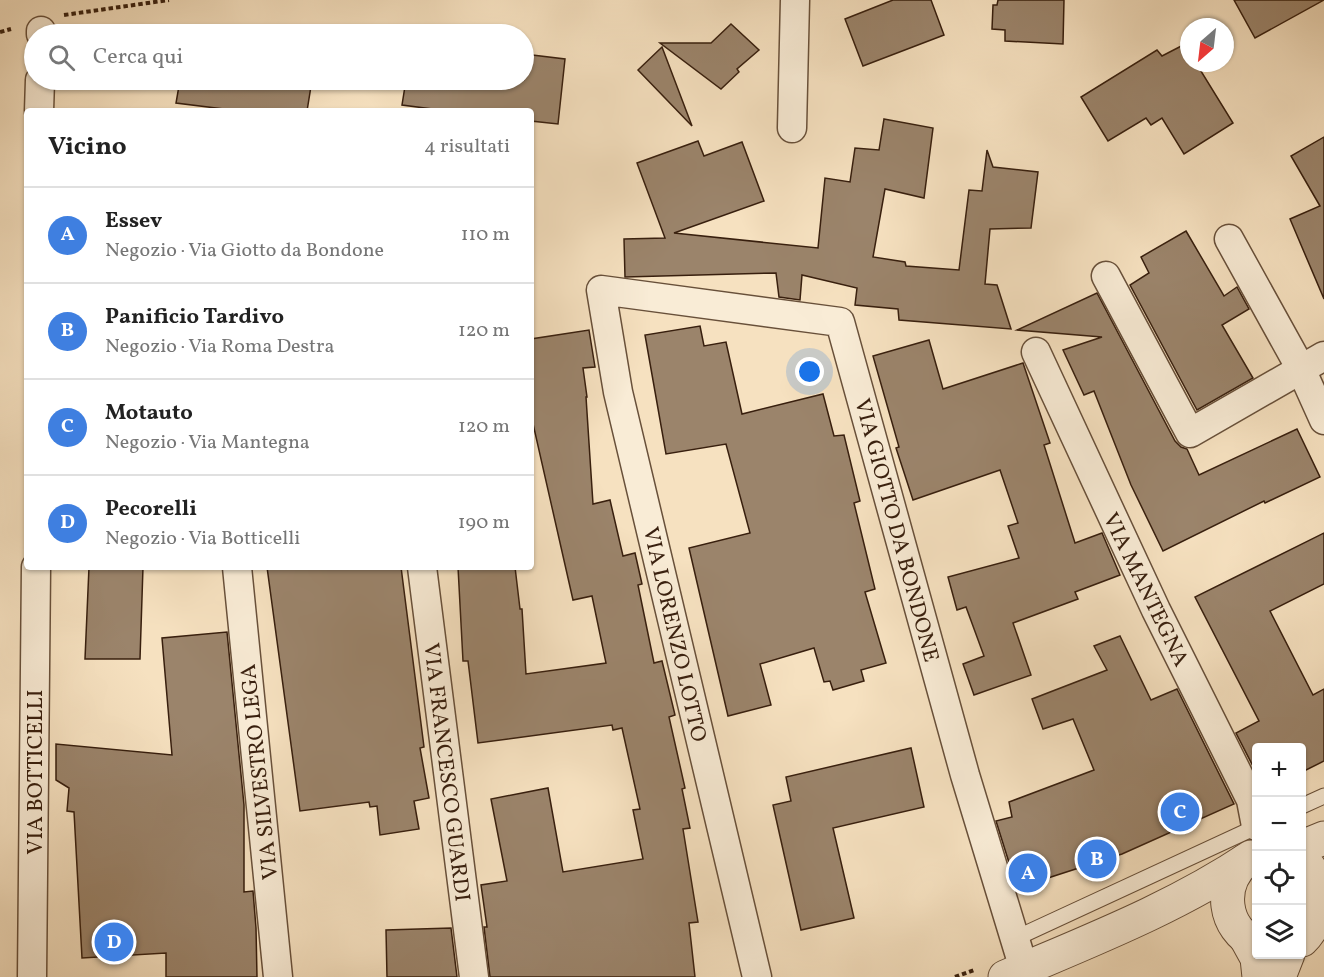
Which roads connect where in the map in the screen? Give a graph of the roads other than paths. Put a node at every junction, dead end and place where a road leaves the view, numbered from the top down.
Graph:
1 (795, 0) edge
2 (40, 90) edge
3 (39, 108) edge
4 (792, 128) dead end
5 (1229, 239) dead end
6 (1106, 276) dead end
7 (601, 290) joint
8 (1036, 352) dead end
9 (1313, 362) edge
10 (1324, 420) edge
11 (36, 570) edge
12 (237, 570) edge
13 (422, 570) edge
14 (1324, 796) edge
15 (1306, 805) edge
16 (1252, 810) edge
17 (1324, 838) edge
18 (1252, 843) edge
19 (1252, 844) edge
20 (1306, 845) edge
21 (1252, 846) edge
22 (1306, 863) edge
23 (1324, 904) edge
24 (1130, 923) junction
25 (1245, 934) edge
26 (1306, 936) edge
27 (1286, 959) edge
28 (1014, 962) edge
29 (32, 977) edge
30 (278, 977) edge
31 (474, 977) edge
32 (758, 977) edge
33 (1259, 977) edge
34 (1279, 977) edge

1 - 4 street
2 - 3 street
5 - 9 street
6 - 9 street
7 - 28 street, VIA GIOTTO DA BONDONE
7 - 32 street, VIA LORENZO LOTTO
8 - 16 street, VIA MANTEGNA
9 - 10 street
11 - 29 street, VIA BOTTICELLI
12 - 30 street, VIA SILVESTRO LEGA
13 - 31 street, VIA FRANCESCO GUARDI
14 - 15 lane
17 - 20 street
18 - 28 lane
19 - 24 street
21 - 25 street
22 - 23 street
23 - 26 street
24 - 25 street
24 - 28 street
25 - 33 street
27 - 34 street

